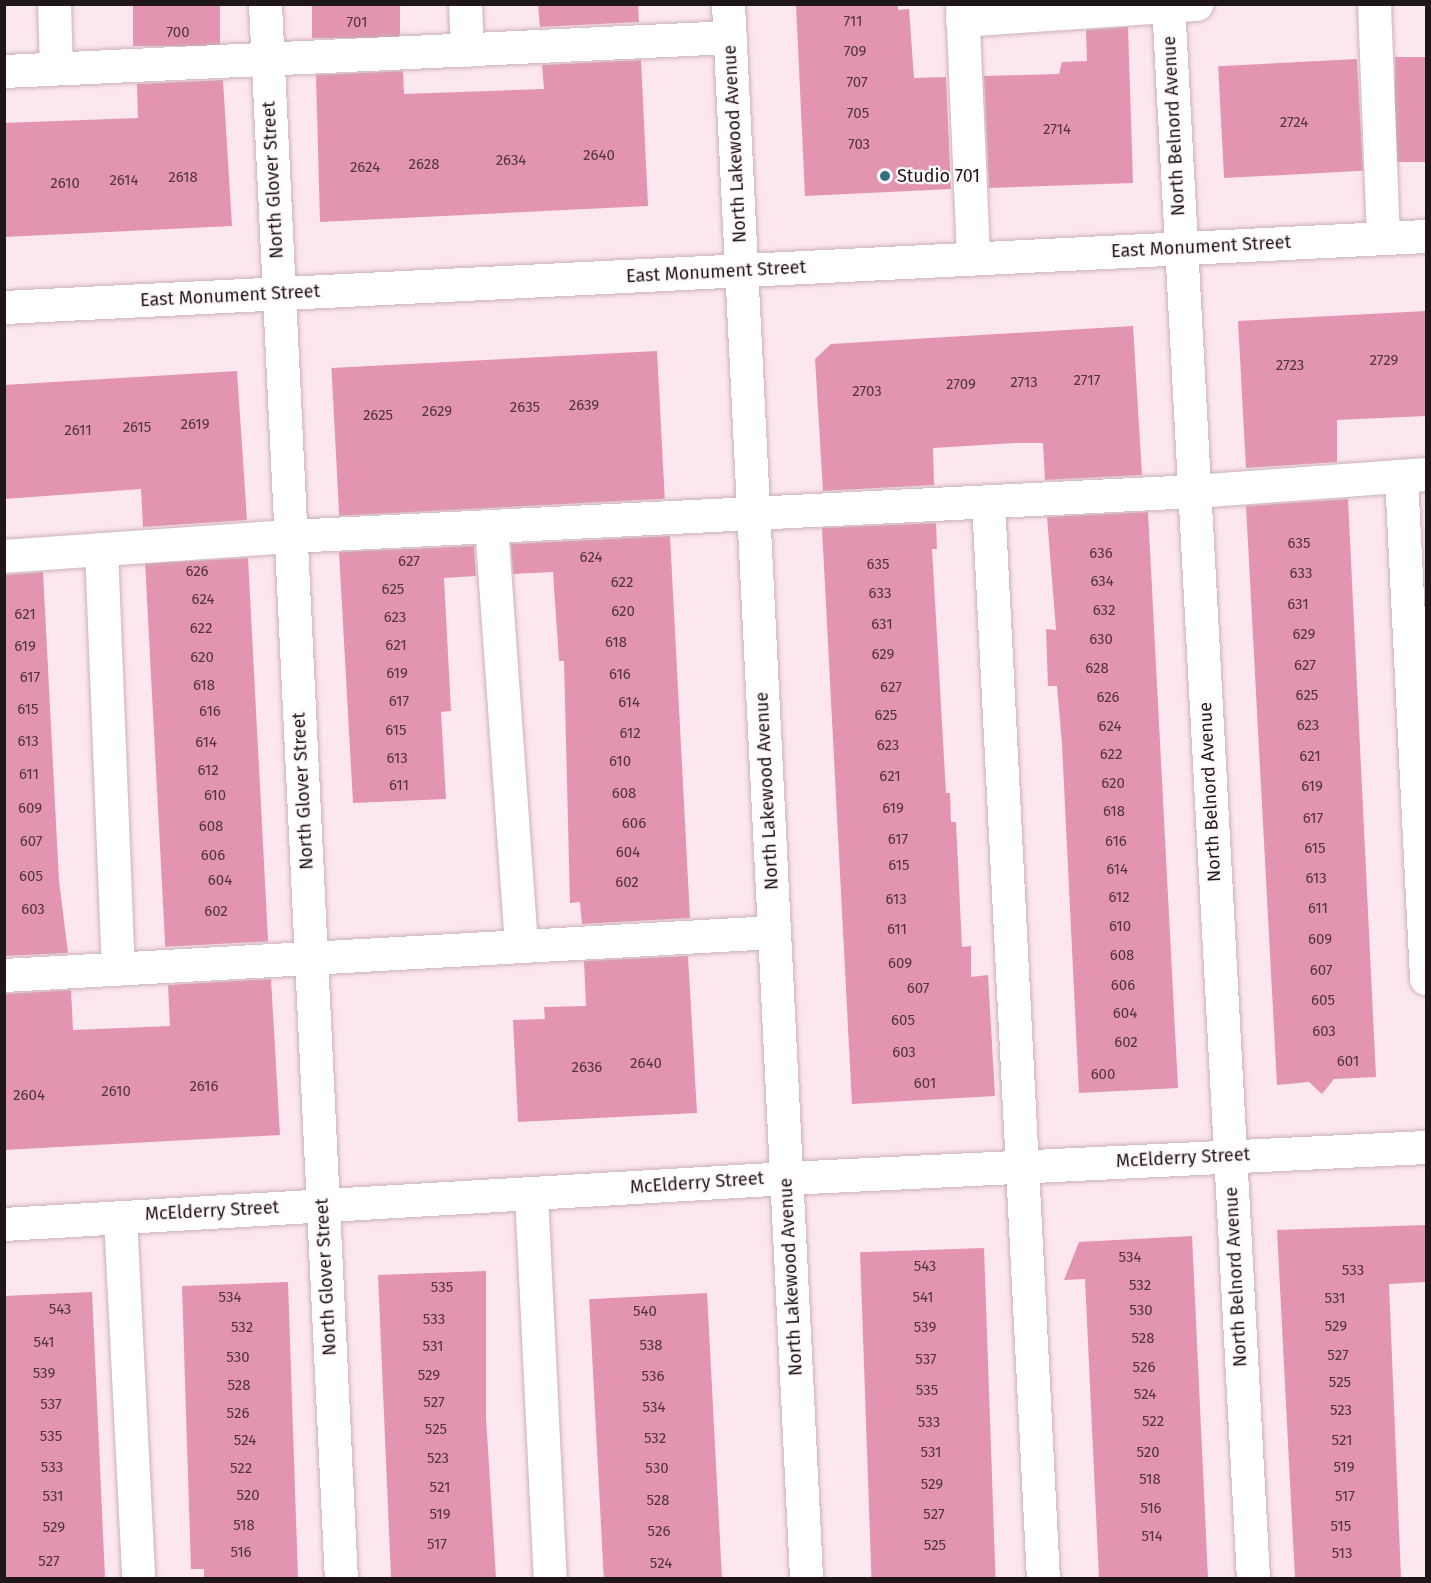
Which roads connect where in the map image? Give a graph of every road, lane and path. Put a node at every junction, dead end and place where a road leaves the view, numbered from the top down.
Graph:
1 (54, 4) edge
2 (265, 4) edge
3 (465, 4) edge
4 (728, 4) edge
5 (1374, 4) edge
6 (1177, 5) edge
7 (962, 12) edge
8 (730, 37) junction
9 (466, 50) junction
10 (267, 59) junction
11 (56, 68) junction
12 (4, 71) edge
13 (1426, 236) edge
14 (1383, 238) junction
15 (1181, 248) junction
16 (973, 258) junction
17 (741, 271) junction
18 (278, 294) junction
19 (4, 307) edge
20 (1414, 475) edge
21 (1194, 491) junction
22 (988, 501) junction
23 (753, 512) junction
24 (491, 526) junction
25 (290, 536) junction
26 (100, 549) junction
27 (4, 556) edge
28 (774, 932) junction
29 (521, 946) junction
30 (311, 957) junction
31 (118, 969) junction
32 (4, 975) edge
33 (1426, 978) edge
34 (1426, 1147) edge
35 (1230, 1156) junction
36 (1022, 1166) junction
37 (787, 1178) junction
38 (531, 1194) junction
39 (323, 1205) junction
40 (120, 1217) junction
41 (4, 1224) edge
42 (138, 1578) edge
43 (341, 1578) edge
44 (550, 1578) edge
45 (806, 1578) edge
46 (1043, 1578) edge
47 (1253, 1578) edge

1 - 11 street
2 - 10 street, North Glover Street
3 - 9 street
4 - 8 street, North Lakewood Avenue
5 - 14 street
6 - 7 street
6 - 15 street, North Belnord Avenue
7 - 16 street
8 - 9 street
8 - 17 street, North Lakewood Avenue
9 - 10 street
10 - 11 street
10 - 18 street, North Glover Street
11 - 12 street
13 - 14 street, East Monument Street
14 - 15 street, East Monument Street
15 - 16 street, East Monument Street
15 - 21 street, North Belnord Avenue
16 - 17 street, East Monument Street
17 - 18 street, East Monument Street
17 - 23 street, North Lakewood Avenue
18 - 19 street, East Monument Street
18 - 25 street, North Glover Street
20 - 21 street
20 - 33 street
21 - 22 street
21 - 35 street, North Belnord Avenue
22 - 23 street
22 - 36 street
23 - 24 street
23 - 28 street, North Lakewood Avenue
24 - 25 street
24 - 29 street
25 - 26 street
25 - 30 street, North Glover Street
26 - 27 street
26 - 31 street
28 - 29 street
28 - 37 street, North Lakewood Avenue
29 - 30 street
30 - 31 street
30 - 39 street, North Glover Street
31 - 32 street
34 - 35 street, McElderry Street
35 - 36 street, McElderry Street
35 - 47 street, North Belnord Avenue
36 - 37 street, McElderry Street
36 - 46 street
37 - 38 street, McElderry Street
37 - 45 street, North Lakewood Avenue
38 - 39 street, McElderry Street
38 - 44 street
39 - 40 street, McElderry Street
39 - 43 street, North Glover Street
40 - 41 street, McElderry Street
40 - 42 street

